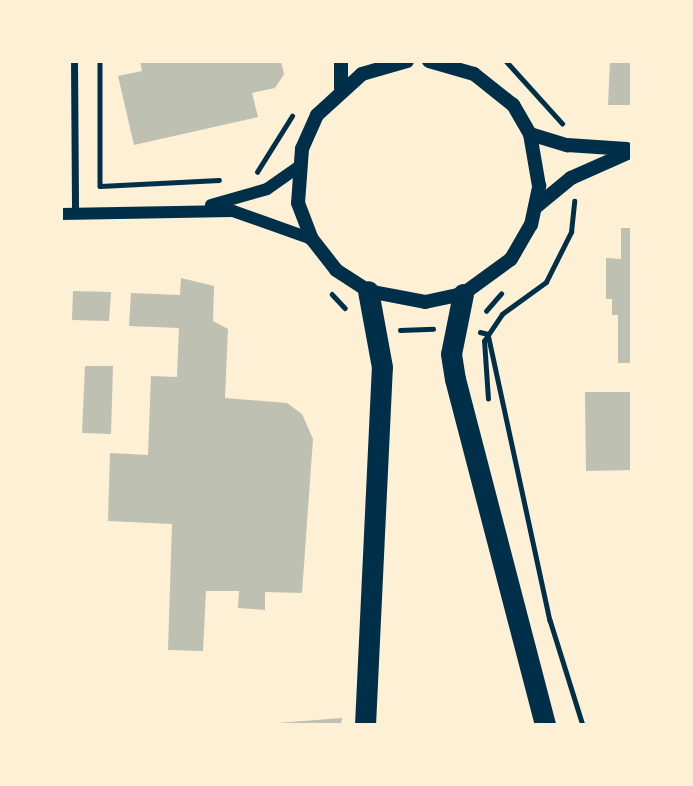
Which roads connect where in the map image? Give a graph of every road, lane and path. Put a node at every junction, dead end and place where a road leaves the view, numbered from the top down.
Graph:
1 (74, 61) edge
2 (100, 61) edge
3 (341, 61) edge
4 (407, 61) edge
5 (429, 61) edge
6 (506, 61) edge
7 (341, 88) junction
8 (298, 107) dead end
9 (530, 134) junction
10 (567, 145) junction
11 (632, 150) edge
12 (298, 167) junction
13 (255, 168) junction
14 (243, 174) dead end
15 (571, 178) junction
16 (231, 179) dead end
17 (267, 189) junction
18 (537, 206) junction
19 (197, 208) junction
20 (75, 213) junction
21 (61, 214) edge
22 (312, 239) junction
23 (321, 282) dead end
24 (368, 291) junction
25 (463, 294) junction
26 (377, 326) junction
27 (454, 328) junction
28 (488, 334) junction
29 (492, 415) dead end
30 (365, 725) edge
31 (545, 725) edge
32 (583, 725) edge

1 - 20 street
2 - 16 path
3 - 7 main road
4 - 7 main road
5 - 9 main road
6 - 10 path
7 - 12 main road
8 - 13 path
9 - 10 main road
9 - 18 main road
10 - 11 main road
11 - 15 main road
12 - 17 street
12 - 22 main road
13 - 14 path
13 - 17 path
15 - 18 main road
15 - 28 path
17 - 19 street
18 - 25 main road
19 - 20 street
19 - 22 street
20 - 21 street
22 - 24 main road
23 - 26 path
24 - 25 main road
24 - 26 highway
25 - 27 highway
26 - 27 path
26 - 30 highway
27 - 28 path
27 - 31 highway
28 - 29 path
28 - 32 path

